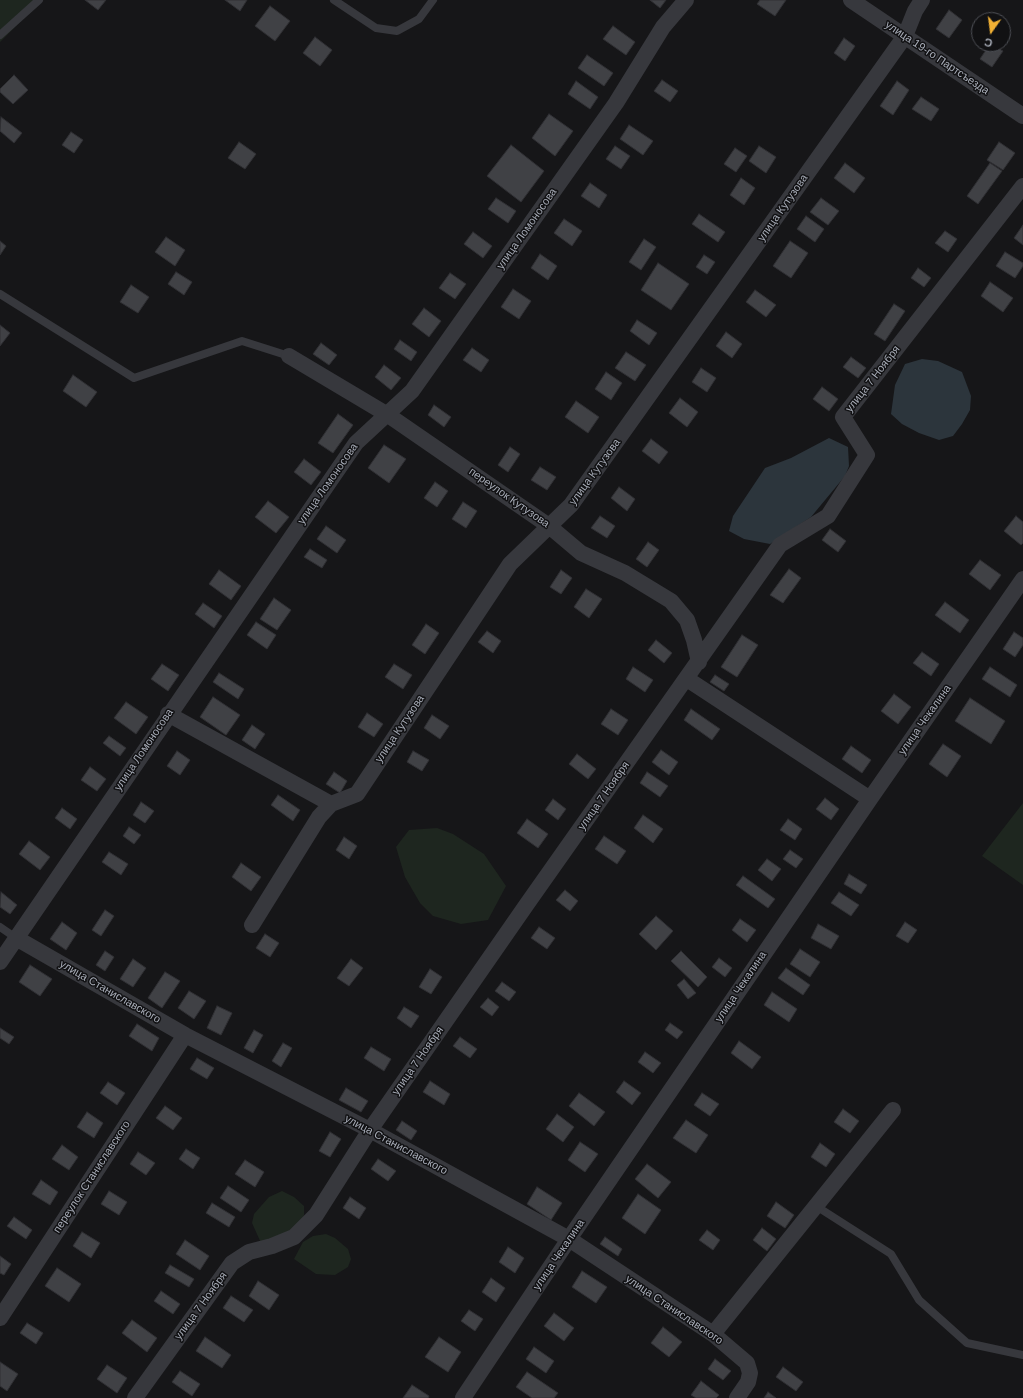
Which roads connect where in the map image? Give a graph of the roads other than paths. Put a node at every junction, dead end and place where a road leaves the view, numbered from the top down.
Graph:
1 (39, 0) edge
2 (334, 0) edge
3 (433, 0) edge
4 (686, 0) edge
5 (851, 0) edge
6 (922, 0) edge
7 (0, 35) edge
8 (905, 36) junction
9 (1023, 116) edge
10 (1023, 186) edge
11 (0, 294) edge
12 (289, 356) joint
13 (388, 415) junction
14 (549, 526) junction
15 (1023, 578) edge
16 (699, 662) junction
17 (687, 679) junction
18 (168, 714) junction
19 (870, 799) junction
20 (331, 804) junction
21 (252, 925) dead end
22 (0, 928) edge
23 (16, 938) junction
24 (0, 962) edge
25 (185, 1035) junction
26 (893, 1110) dead end
27 (370, 1130) junction
28 (816, 1206) junction
29 (569, 1239) junction
30 (0, 1318) edge
31 (713, 1334) junction
32 (1023, 1355) edge
33 (136, 1398) edge
34 (463, 1398) edge
35 (737, 1398) edge

1 - 7 lane
2 - 3 lane
4 - 13 street, улица Ломоносова
5 - 8 street, улица 19-го Партсъезда
6 - 8 street, улица Кутузова
8 - 9 street, улица 19-го Партсъезда
8 - 14 street, улица Кутузова
10 - 16 street, улица 7 Ноября
11 - 12 lane
12 - 13 street, переулок Кутузова
13 - 14 street, переулок Кутузова
13 - 18 street, улица Ломоносова
14 - 16 street, переулок Кутузова
14 - 20 street, улица Кутузова
15 - 19 street, улица Чекалина
16 - 17 street, улица 7 Ноября
17 - 19 street
17 - 27 street, улица 7 Ноября
18 - 20 street
18 - 23 street, улица Ломоносова
19 - 29 street, улица Чекалина
20 - 21 street, улица Кутузова
22 - 23 lane
23 - 24 street, улица Ломоносова
23 - 25 street, улица Станиславского
25 - 27 street, улица Станиславского
25 - 30 street, переулок Станиславского
26 - 28 street
27 - 29 street, улица Станиславского
27 - 33 street, улица 7 Ноября
28 - 31 street
28 - 32 lane
29 - 31 street, улица Станиславского
29 - 34 street, улица Чекалина
31 - 35 street, улица Станиславского

